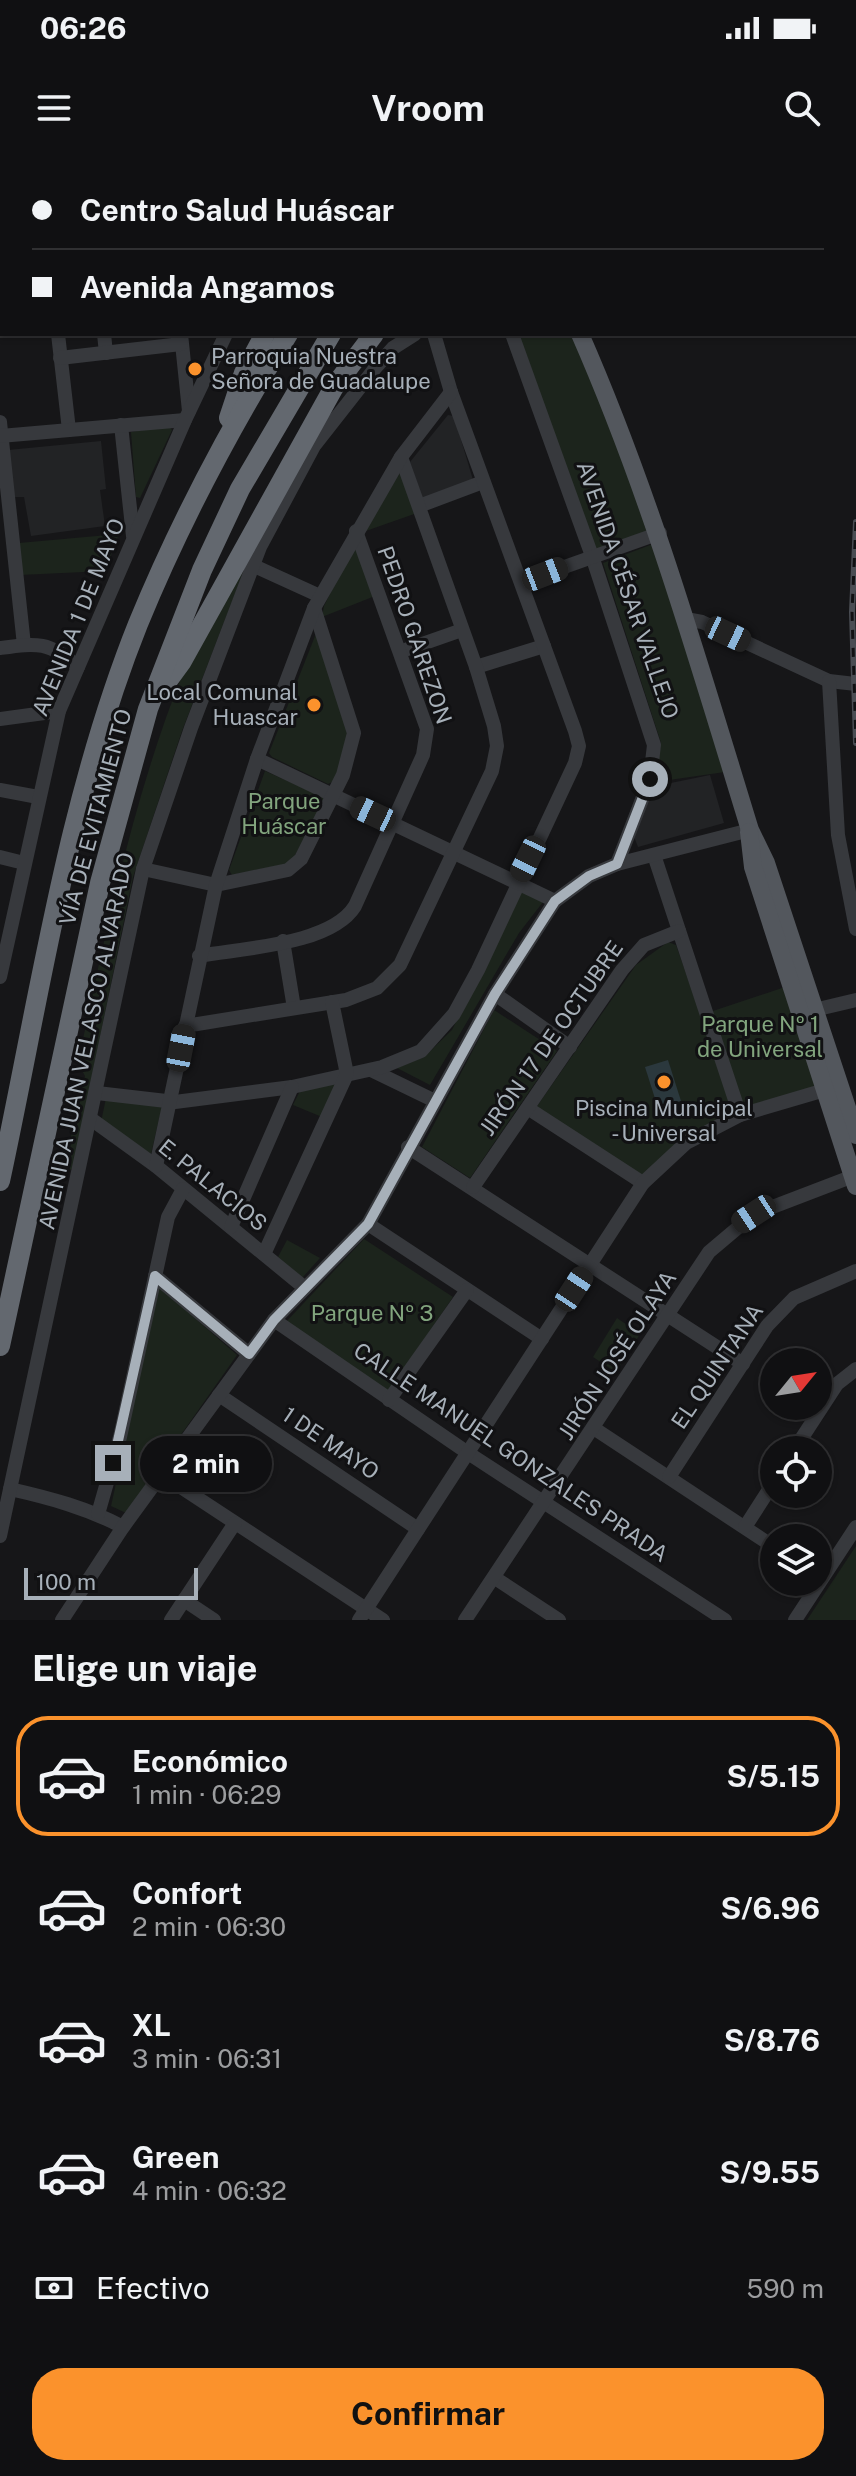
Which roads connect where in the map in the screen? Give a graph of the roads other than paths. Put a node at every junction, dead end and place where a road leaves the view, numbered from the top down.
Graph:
1 (58, 336) edge
2 (104, 336) edge
3 (225, 336) edge
4 (264, 336) edge
5 (287, 336) edge
6 (330, 336) edge
7 (372, 336) edge
8 (412, 336) edge
9 (435, 336) edge
10 (513, 336) edge
11 (581, 336) edge
12 (181, 339) edge
13 (106, 353) junction
14 (60, 358) junction
15 (451, 392) junction
16 (187, 415) junction
17 (121, 425) junction
18 (69, 430) junction
19 (0, 432) edge
20 (223, 446) junction
21 (401, 457) junction
22 (483, 482) junction
23 (419, 506) junction
24 (4, 507) edge
25 (356, 531) junction
26 (660, 533) junction
27 (134, 538) junction
28 (592, 556) junction
29 (252, 565) junction
30 (7, 572) edge
31 (522, 582) junction
32 (317, 602) junction
33 (686, 619) junction
34 (462, 630) junction
35 (24, 645) junction
36 (544, 646) junction
37 (0, 648) edge
38 (402, 651) junction
39 (78, 667) junction
40 (476, 667) junction
41 (829, 681) junction
42 (856, 684) edge
43 (148, 709) junction
44 (59, 711) junction
45 (0, 719) edge
46 (257, 759) junction
47 (0, 790) edge
48 (332, 795) junction
49 (38, 797) junction
50 (393, 824) junction
51 (750, 830) junction
52 (455, 852) junction
53 (654, 855) junction
54 (0, 857) edge
55 (24, 863) junction
56 (617, 864) junction
57 (143, 869) junction
58 (517, 883) junction
59 (216, 885) junction
60 (555, 901) junction
61 (856, 929) edge
62 (679, 931) junction
63 (283, 941) junction
64 (199, 956) junction
65 (1, 972) edge
66 (495, 994) junction
67 (856, 1000) edge
68 (332, 1002) junction
69 (294, 1008) junction
70 (814, 1010) junction
71 (185, 1026) junction
72 (570, 1047) junction
73 (371, 1070) junction
74 (347, 1074) junction
75 (292, 1087) junction
76 (832, 1088) junction
77 (97, 1093) junction
78 (435, 1101) junction
79 (170, 1102) junction
80 (529, 1109) junction
81 (740, 1115) junction
82 (91, 1119) junction
83 (856, 1135) edge
84 (408, 1147) junction
85 (156, 1166) junction
86 (855, 1179) edge
87 (0, 1181) edge
88 (643, 1183) junction
89 (473, 1187) junction
90 (183, 1189) junction
91 (368, 1224) junction
92 (231, 1227) junction
93 (264, 1254) junction
94 (591, 1264) junction
95 (856, 1271) edge
96 (155, 1276) junction
97 (305, 1288) junction
98 (467, 1290) junction
99 (669, 1317) junction
100 (274, 1320) junction
101 (542, 1339) junction
102 (0, 1346) edge
103 (249, 1354) junction
104 (743, 1364) junction
105 (856, 1369) edge
106 (219, 1395) junction
107 (389, 1400) junction
108 (595, 1429) junction
109 (803, 1436) edge
110 (468, 1453) junction
111 (161, 1474) junction
112 (669, 1477) junction
113 (10, 1489) junction
114 (546, 1503) junction
115 (760, 1504) edge
116 (98, 1514) junction
117 (235, 1523) junction
118 (123, 1527) junction
119 (745, 1527) junction
120 (856, 1527) edge
121 (418, 1529) junction
122 (0, 1536) edge
123 (760, 1537) edge
124 (832, 1560) edge
125 (495, 1578) junction
126 (809, 1596) edge
127 (184, 1600) junction
128 (363, 1614) edge
129 (62, 1620) edge
130 (171, 1620) edge
131 (214, 1620) edge
132 (383, 1620) edge
133 (465, 1620) edge
134 (559, 1620) edge
135 (725, 1620) edge
136 (795, 1620) edge

1 - 14 street
2 - 13 street
3 - 16 street, AVENIDA 1 DE MAYO
4 - 20 highway
5 - 20 highway, VÍA DE EVITAMIENTO
6 - 43 highway, VÍA DE EVITAMIENTO
7 - 43 highway
8 - 29 street, AVENIDA JUAN VELASCO ALVARADO
9 - 15 street
10 - 28 street, AVENIDA CÉSAR VALLEJO
11 - 26 main road, AVENIDA CÉSAR VALLEJO
12 - 13 street
12 - 16 street
13 - 14 street
14 - 18 street
15 - 21 street
15 - 22 street
16 - 17 street
16 - 27 street, AVENIDA 1 DE MAYO
17 - 18 street
17 - 27 street
18 - 19 street
19 - 24 street
20 - 87 highway, VÍA DE EVITAMIENTO
21 - 23 street
21 - 25 street
22 - 23 street
22 - 31 street
23 - 34 street
24 - 30 street
25 - 32 street
25 - 38 street, PEDRO GAREZON
26 - 28 street
26 - 33 main road, AVENIDA CÉSAR VALLEJO
27 - 39 street, AVENIDA 1 DE MAYO
28 - 31 street
28 - 56 street, AVENIDA CÉSAR VALLEJO
29 - 32 street
29 - 57 street, AVENIDA JUAN VELASCO ALVARADO
30 - 35 street
31 - 36 street
32 - 46 street
32 - 48 street
33 - 41 street
33 - 51 main road, AVENIDA CÉSAR VALLEJO
34 - 38 street
34 - 40 street
35 - 37 street
35 - 39 street
36 - 40 street
36 - 58 street
38 - 50 street, PEDRO GAREZON
39 - 44 street, AVENIDA 1 DE MAYO
40 - 52 street
41 - 42 street
41 - 61 street
43 - 102 highway, VÍA DE EVITAMIENTO
44 - 45 street
44 - 49 street, AVENIDA 1 DE MAYO
46 - 48 street
46 - 59 street
47 - 49 street
48 - 50 street
48 - 59 street
49 - 55 street, AVENIDA 1 DE MAYO
50 - 52 street
50 - 63 street, PEDRO GAREZON
51 - 53 street
51 - 70 main road, AVENIDA CÉSAR VALLEJO
51 - 76 main road, AVENIDA CÉSAR VALLEJO
52 - 58 street
52 - 68 street
53 - 56 street
53 - 62 street
54 - 55 street
55 - 65 street, AVENIDA 1 DE MAYO
56 - 60 street
57 - 59 street
57 - 77 street, AVENIDA JUAN VELASCO ALVARADO
58 - 60 street
58 - 73 street
59 - 64 street
60 - 66 street
62 - 72 street, JIRÓN 17 DE OCTUBRE
62 - 81 street
63 - 64 street, PEDRO GAREZON
63 - 69 street
64 - 71 street
66 - 72 street
66 - 78 street
67 - 70 street
68 - 69 street
68 - 74 street
69 - 71 street
70 - 76 main road, AVENIDA CÉSAR VALLEJO
71 - 79 street
72 - 80 street, JIRÓN 17 DE OCTUBRE
73 - 74 street
73 - 78 street
74 - 75 street
74 - 93 street
75 - 79 street
75 - 92 street
76 - 81 street
76 - 83 main road, AVENIDA CÉSAR VALLEJO
76 - 86 main road, AVENIDA CÉSAR VALLEJO
77 - 79 street
77 - 82 street, AVENIDA JUAN VELASCO ALVARADO
78 - 84 street
79 - 85 street
80 - 88 street
80 - 89 street, JIRÓN 17 DE OCTUBRE
81 - 88 street
82 - 85 street, E. PALACIOS
82 - 113 street, AVENIDA JUAN VELASCO ALVARADO
84 - 89 street
84 - 91 street
85 - 90 street, E. PALACIOS
86 - 99 street, JIRÓN JOSÉ OLAYA
88 - 94 street
89 - 94 street
90 - 92 street, E. PALACIOS
90 - 96 street
91 - 97 street
91 - 98 street
92 - 93 street, E. PALACIOS
93 - 97 street, E. PALACIOS
94 - 99 street
94 - 101 street
95 - 104 street, EL QUINTANA
96 - 103 street
96 - 116 street
97 - 100 street
98 - 101 street
98 - 107 street
99 - 104 street
99 - 108 street, JIRÓN JOSÉ OLAYA
100 - 103 street
100 - 107 street, CALLE MANUEL GONZALES PRADA
101 - 110 street
103 - 106 street
104 - 112 street, EL QUINTANA
105 - 109 street
106 - 111 street
106 - 121 street, 1 DE MAYO
107 - 110 street, CALLE MANUEL GONZALES PRADA
108 - 112 street
108 - 114 street, JIRÓN JOSÉ OLAYA
110 - 114 street, CALLE MANUEL GONZALES PRADA
110 - 121 street
111 - 117 street
111 - 118 street
112 - 119 street
113 - 116 street
113 - 122 street, AVENIDA JUAN VELASCO ALVARADO
114 - 125 street, JIRÓN JOSÉ OLAYA
114 - 135 street, CALLE MANUEL GONZALES PRADA
115 - 119 street
116 - 118 street
117 - 127 street
117 - 128 street
118 - 129 street
119 - 123 street
120 - 124 street
121 - 128 street
125 - 133 street, JIRÓN JOSÉ OLAYA
125 - 134 street
126 - 136 street
127 - 130 street
127 - 131 street
128 - 132 street

